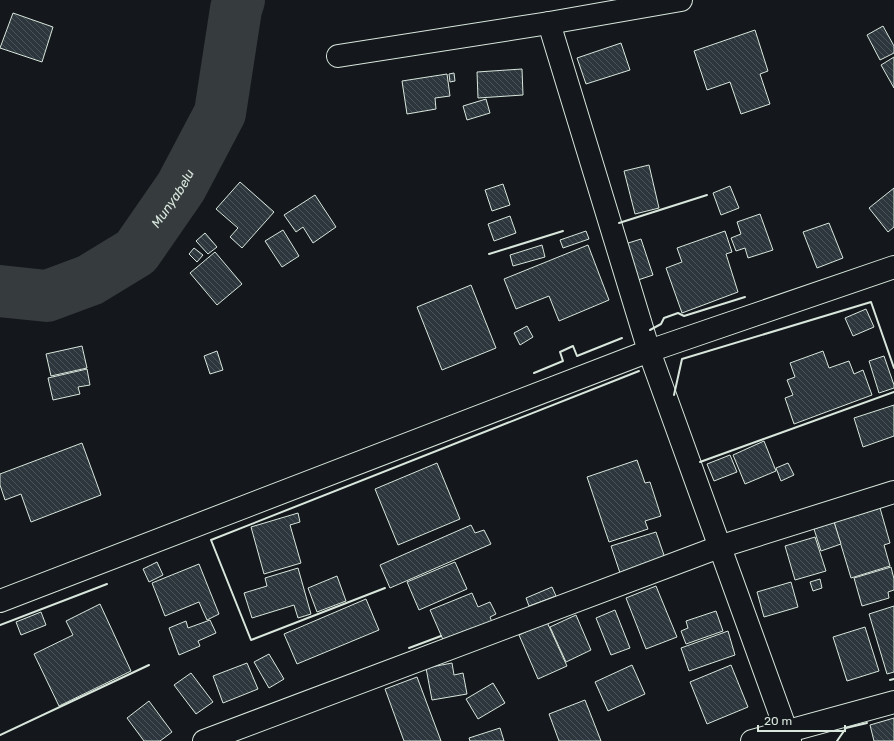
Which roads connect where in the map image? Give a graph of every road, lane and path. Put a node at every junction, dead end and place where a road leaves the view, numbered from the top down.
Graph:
1 (681, 0) edge
2 (549, 23) junction
3 (338, 56) dead end
4 (894, 267) edge
5 (649, 351) junction
6 (894, 492) edge
7 (719, 547) junction
8 (0, 600) edge
9 (894, 702) edge
10 (788, 736) edge
11 (204, 741) edge
12 (752, 741) edge

1 - 2 street
2 - 3 street
2 - 5 street
4 - 5 street
5 - 7 street
5 - 8 street
6 - 7 street
7 - 10 street
7 - 11 street
9 - 10 street
10 - 12 street

